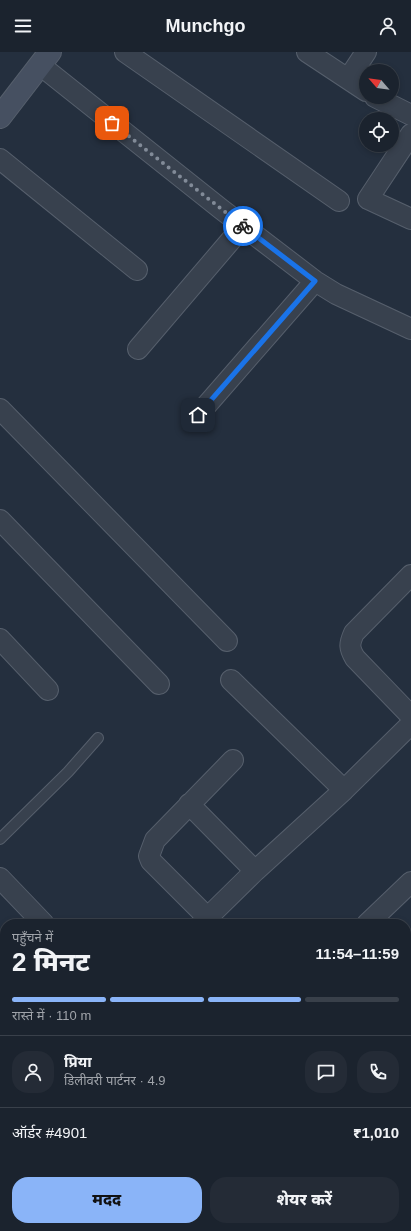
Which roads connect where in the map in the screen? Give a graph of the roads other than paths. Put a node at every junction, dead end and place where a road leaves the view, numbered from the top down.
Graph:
1 (125, 52) edge
2 (307, 52) edge
3 (366, 52) edge
4 (45, 59) edge
5 (348, 79) junction
6 (359, 86) edge
7 (389, 104) edge
8 (411, 115) edge
9 (0, 117) edge
10 (411, 134) edge
11 (0, 159) edge
12 (340, 201) dead end
13 (411, 219) edge
14 (243, 226) junction
15 (136, 270) dead end
16 (315, 281) junction
17 (411, 329) edge
18 (138, 349) dead end
19 (0, 409) edge
20 (198, 415) dead end
21 (0, 520) edge
22 (411, 575) edge
23 (227, 642) dead end
24 (1, 643) edge
25 (231, 680) dead end
26 (159, 684) dead end
27 (48, 690) dead end
28 (411, 716) edge
29 (411, 724) edge
30 (98, 738) dead end
31 (233, 760) dead end
32 (344, 790) junction
33 (189, 804) junction
34 (0, 839) edge
35 (255, 871) junction
36 (0, 878) edge
37 (411, 882) edge
38 (39, 919) edge
39 (203, 919) edge
40 (205, 919) edge
41 (373, 919) edge

1 - 12 street
2 - 5 street
3 - 5 street
4 - 9 street
4 - 14 street
5 - 6 street
7 - 8 street
10 - 13 street
11 - 15 street
14 - 16 street
14 - 18 street
16 - 17 street
16 - 20 street
19 - 23 street
21 - 26 street
22 - 28 street
24 - 27 street
25 - 32 street
29 - 32 street
30 - 34 lane
31 - 33 street
32 - 35 street
33 - 35 street
33 - 39 street
35 - 40 street
36 - 38 street
37 - 41 street

